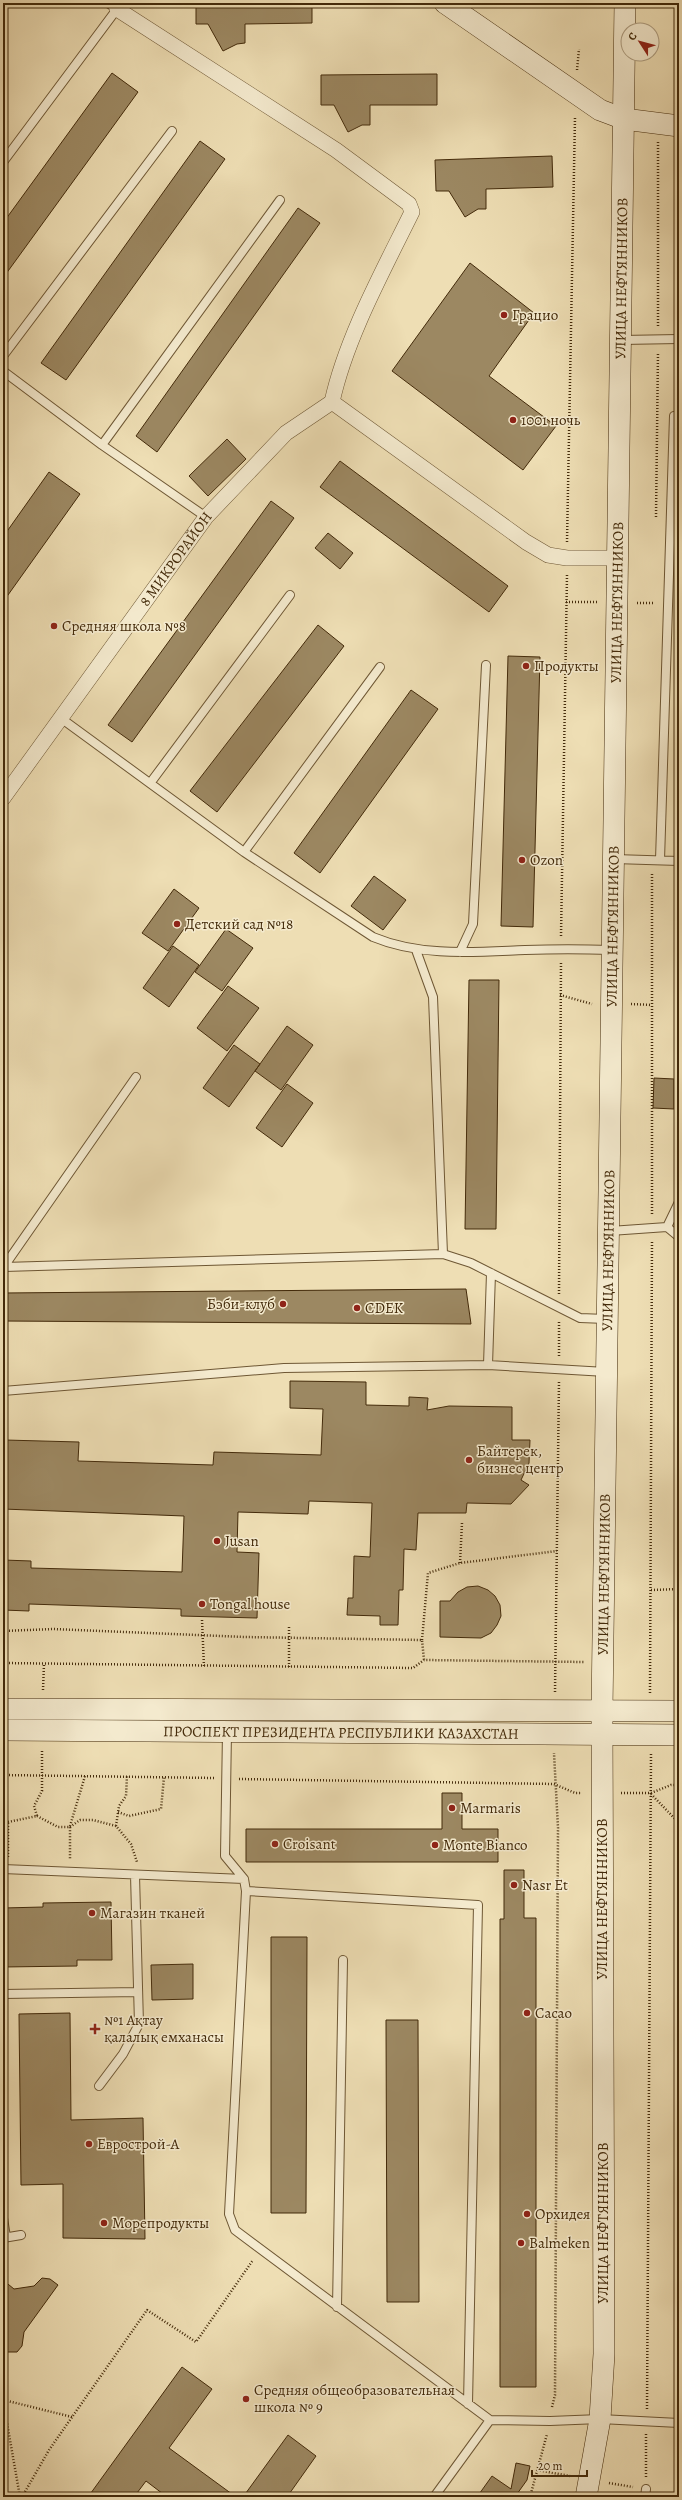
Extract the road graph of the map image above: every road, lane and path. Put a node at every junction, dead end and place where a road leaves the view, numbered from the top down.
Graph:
1 (445, 3) edge
2 (624, 3) edge
3 (115, 5) edge
4 (579, 49) dead end
5 (575, 95) junction
6 (624, 120) junction
7 (670, 126) edge
8 (172, 132) dead end
9 (3, 162) edge
10 (280, 200) dead end
11 (658, 339) junction
12 (679, 339) edge
13 (618, 340) junction
14 (3, 356) edge
15 (3, 371) edge
16 (332, 402) junction
17 (674, 416) dead end
18 (102, 445) junction
19 (206, 518) junction
20 (656, 525) dead end
21 (567, 558) junction
22 (616, 558) junction
23 (290, 595) dead end
24 (655, 595) dead end
25 (655, 611) dead end
26 (486, 665) dead end
27 (380, 667) dead end
28 (62, 719) junction
29 (152, 782) junction
30 (3, 798) edge
31 (244, 852) junction
32 (613, 859) junction
33 (656, 860) junction
34 (679, 861) edge
35 (561, 948) junction
36 (416, 950) junction
37 (612, 950) junction
38 (460, 952) junction
39 (136, 1077) dead end
40 (679, 1202) edge
41 (667, 1227) junction
42 (652, 1228) junction
43 (608, 1231) junction
44 (679, 1237) edge
45 (443, 1254) junction
46 (3, 1268) edge
47 (491, 1273) junction
48 (559, 1308) junction
49 (607, 1319) junction
50 (488, 1365) junction
51 (559, 1369) junction
52 (606, 1372) junction
53 (3, 1391) edge
54 (462, 1523) dead end
55 (557, 1551) junction
56 (460, 1563) junction
57 (679, 1589) edge
58 (651, 1590) junction
59 (202, 1620) dead end
60 (289, 1627) dead end
61 (3, 1631) edge
62 (202, 1636) junction
63 (290, 1638) junction
64 (422, 1640) junction
65 (424, 1660) junction
66 (556, 1662) junction
67 (602, 1662) junction
68 (3, 1663) edge
69 (204, 1667) junction
70 (289, 1667) junction
71 (3, 1709) edge
72 (650, 1711) junction
73 (679, 1711) edge
74 (554, 1712) junction
75 (602, 1712) junction
76 (3, 1730) edge
77 (41, 1730) junction
78 (227, 1732) junction
79 (554, 1734) junction
80 (602, 1735) junction
81 (652, 1735) junction
82 (679, 1735) edge
83 (3, 1775) edge
84 (43, 1775) junction
85 (84, 1776) junction
86 (127, 1776) junction
87 (164, 1777) junction
88 (227, 1779) junction
89 (554, 1784) junction
90 (651, 1794) junction
91 (118, 1812) junction
92 (37, 1816) junction
93 (3, 1821) edge
94 (8, 1822) junction
95 (679, 1823) edge
96 (116, 1826) junction
97 (70, 1827) junction
98 (5, 1869) edge
99 (70, 1872) junction
100 (138, 1875) junction
101 (244, 1879) junction
102 (246, 1891) junction
103 (343, 1960) dead end
104 (138, 1992) junction
105 (3, 1994) edge
106 (99, 2086) dead end
107 (3, 2218) edge
108 (21, 2235) dead end
109 (4, 2237) edge
110 (260, 2250) junction
111 (338, 2306) junction
112 (3, 2400) edge
113 (468, 2404) junction
114 (72, 2417) junction
115 (600, 2419) junction
116 (490, 2420) junction
117 (550, 2422) junction
118 (647, 2422) junction
119 (679, 2423) edge
120 (645, 2493) edge
121 (21, 2497) edge
122 (434, 2497) edge
123 (530, 2497) edge
124 (586, 2497) edge

1 - 5 street
2 - 6 street, УЛИЦА НЕФТЯННИКОВ
3 - 9 lane
3 - 16 street
4 - 5 path
5 - 6 street
5 - 21 path
6 - 7 street
6 - 13 street, УЛИЦА НЕФТЯННИКОВ
7 - 11 path
8 - 14 lane
10 - 18 lane
11 - 12 lane
11 - 13 lane
11 - 20 path
13 - 22 street, УЛИЦА НЕФТЯННИКОВ
15 - 18 lane
16 - 19 street, 8 МИКРОРАЙОН
16 - 21 street
17 - 33 lane
18 - 19 lane
19 - 28 street, 8 МИКРОРАЙОН
21 - 22 street
21 - 35 path
22 - 32 street, УЛИЦА НЕФТЯННИКОВ
23 - 29 lane
24 - 25 path
26 - 38 lane
27 - 31 lane
28 - 29 lane
28 - 30 street, 8 МИКРОРАЙОН
29 - 31 lane
31 - 36 lane
32 - 33 lane
32 - 37 street, УЛИЦА НЕФТЯННИКОВ
33 - 34 lane
33 - 42 path
35 - 37 lane
35 - 38 lane
35 - 48 path
36 - 38 lane
36 - 45 lane
37 - 43 street, УЛИЦА НЕФТЯННИКОВ
39 - 46 lane
40 - 41 lane
41 - 42 lane
41 - 44 lane
42 - 43 lane
42 - 58 path
43 - 49 street, УЛИЦА НЕФТЯННИКОВ
45 - 46 lane
45 - 47 lane
47 - 48 lane
47 - 50 lane
48 - 49 lane
48 - 51 path
49 - 52 street, УЛИЦА НЕФТЯННИКОВ
50 - 51 lane
50 - 53 lane
51 - 52 lane
51 - 55 path
52 - 67 street, УЛИЦА НЕФТЯННИКОВ
54 - 56 path
55 - 56 path
55 - 66 path
56 - 64 path
57 - 58 path
58 - 72 path
59 - 62 path
60 - 63 path
61 - 62 path
62 - 63 path
62 - 69 path
63 - 64 path
63 - 70 path
64 - 65 path
65 - 66 path
65 - 70 path
66 - 67 path
66 - 74 path
67 - 75 street, УЛИЦА НЕФТЯННИКОВ
68 - 69 path
69 - 70 path
71 - 74 street, ПРОСПЕКТ ПРЕЗИДЕНТА РЕСПУБЛИКИ КАЗАХСТАН
72 - 73 street, ПРОСПЕКТ ПРЕЗИДЕНТА РЕСПУБЛИКИ КАЗАХСТАН
72 - 75 street, ПРОСПЕКТ ПРЕЗИДЕНТА РЕСПУБЛИКИ КАЗАХСТАН
74 - 75 street, ПРОСПЕКТ ПРЕЗИДЕНТА РЕСПУБЛИКИ КАЗАХСТАН
75 - 80 street, УЛИЦА НЕФТЯННИКОВ
76 - 77 street, ПРОСПЕКТ ПРЕЗИДЕНТА РЕСПУБЛИКИ КАЗАХСТАН
77 - 78 street, ПРОСПЕКТ ПРЕЗИДЕНТА РЕСПУБЛИКИ КАЗАХСТАН
77 - 84 path
78 - 79 street, ПРОСПЕКТ ПРЕЗИДЕНТА РЕСПУБЛИКИ КАЗАХСТАН
78 - 88 lane
79 - 80 street, ПРОСПЕКТ ПРЕЗИДЕНТА РЕСПУБЛИКИ КАЗАХСТАН
79 - 89 path
80 - 81 street, ПРОСПЕКТ ПРЕЗИДЕНТА РЕСПУБЛИКИ КАЗАХСТАН
80 - 115 street, УЛИЦА НЕФТЯННИКОВ
81 - 82 street, ПРОСПЕКТ ПРЕЗИДЕНТА РЕСПУБЛИКИ КАЗАХСТАН
81 - 90 path
83 - 84 path
84 - 85 path
84 - 92 path
85 - 86 path
85 - 97 path
86 - 87 path
86 - 91 path
87 - 88 path
87 - 91 path
88 - 89 path
88 - 101 lane
89 - 117 path
90 - 95 path
90 - 118 path
91 - 96 path
92 - 94 path
92 - 97 path
93 - 94 path
94 - 98 path
96 - 97 path
96 - 100 path
97 - 99 path
98 - 99 lane
99 - 100 lane
100 - 101 lane
100 - 104 lane
101 - 102 lane
102 - 110 lane
102 - 113 lane
103 - 111 lane
104 - 105 lane
104 - 106 lane
107 - 109 lane
108 - 109 lane
110 - 111 lane
110 - 114 path
111 - 113 lane
112 - 114 path
112 - 121 path
113 - 116 lane
114 - 121 path
115 - 117 lane
115 - 118 lane
115 - 124 street, УЛИЦА НЕФТЯННИКОВ
116 - 117 lane
116 - 122 lane
117 - 123 path
118 - 119 lane
118 - 120 path

